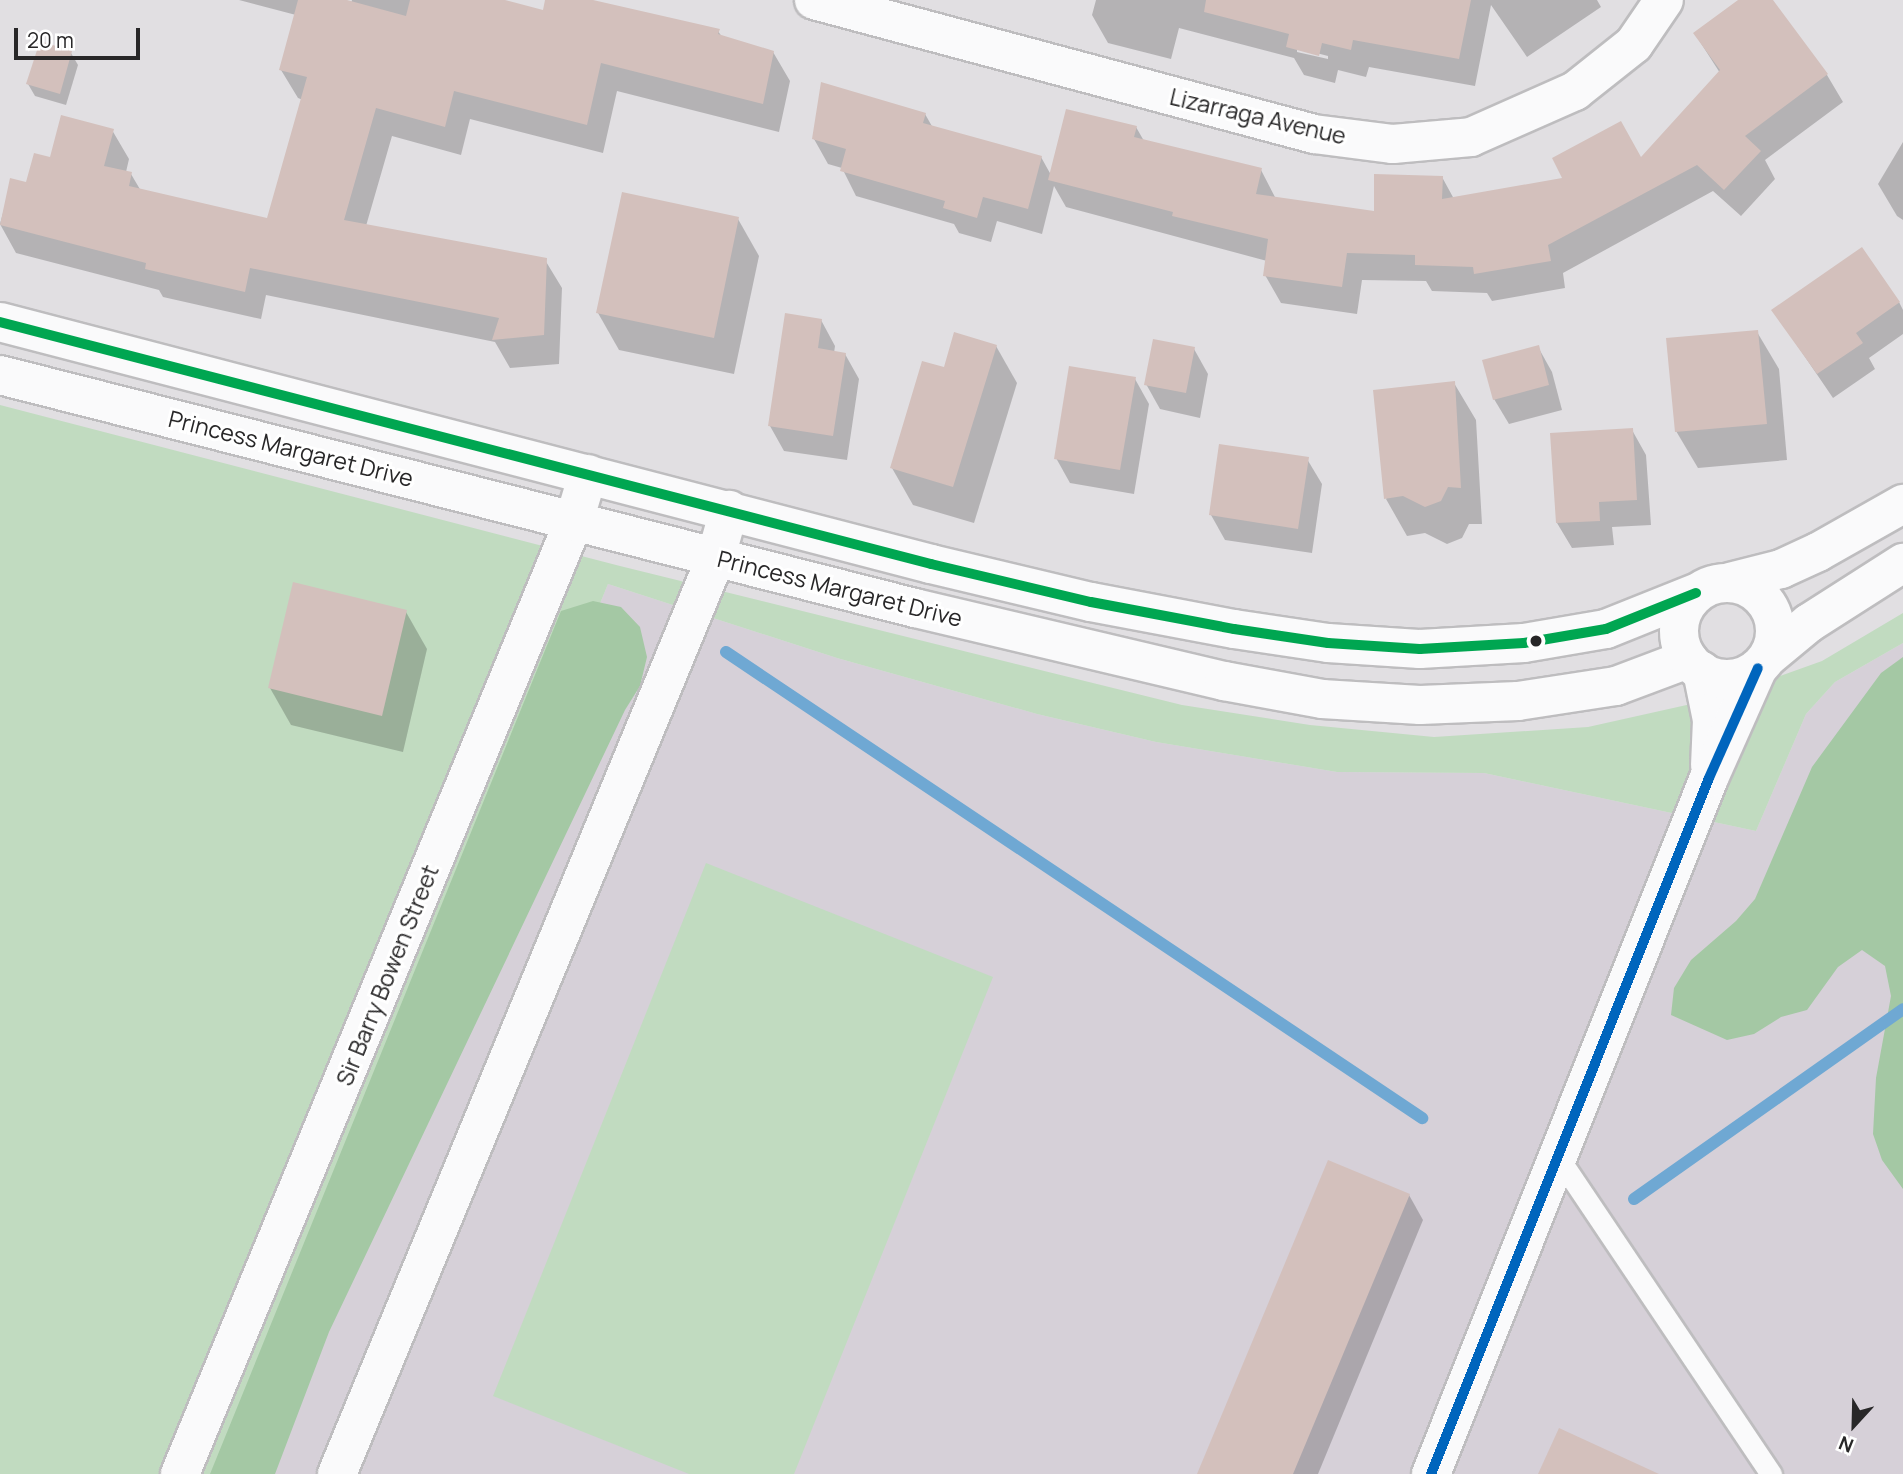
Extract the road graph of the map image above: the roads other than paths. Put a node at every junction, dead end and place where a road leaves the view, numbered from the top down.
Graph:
1 (814, 0) edge
2 (1664, 0) edge
3 (0, 322) edge
4 (0, 375) edge
5 (589, 474) junction
6 (1903, 503) edge
7 (729, 510) junction
8 (575, 521) junction
9 (716, 557) junction
10 (1903, 564) edge
11 (1713, 588) junction
12 (1763, 662) junction
13 (1695, 665) junction
14 (1709, 778) junction
15 (1558, 1157) junction
16 (180, 1474) edge
17 (337, 1474) edge
18 (1431, 1474) edge
19 (1771, 1474) edge

1 - 2 main road, Lizarraga Avenue
3 - 5 main road, Princess Margaret Drive
4 - 8 main road, Princess Margaret Drive
5 - 7 main road, Princess Margaret Drive
5 - 8 main road, Sir Barry Bowen Street
6 - 11 main road, Princess Margaret Drive
7 - 9 main road
7 - 11 main road, Princess Margaret Drive
8 - 9 main road, Princess Margaret Drive
8 - 16 main road, Sir Barry Bowen Street
9 - 13 main road, Princess Margaret Drive
9 - 17 main road
10 - 12 main road
11 - 12 main road
11 - 13 main road
12 - 13 main road
12 - 14 main road
13 - 14 main road
14 - 15 main road
15 - 18 main road
15 - 19 lane

